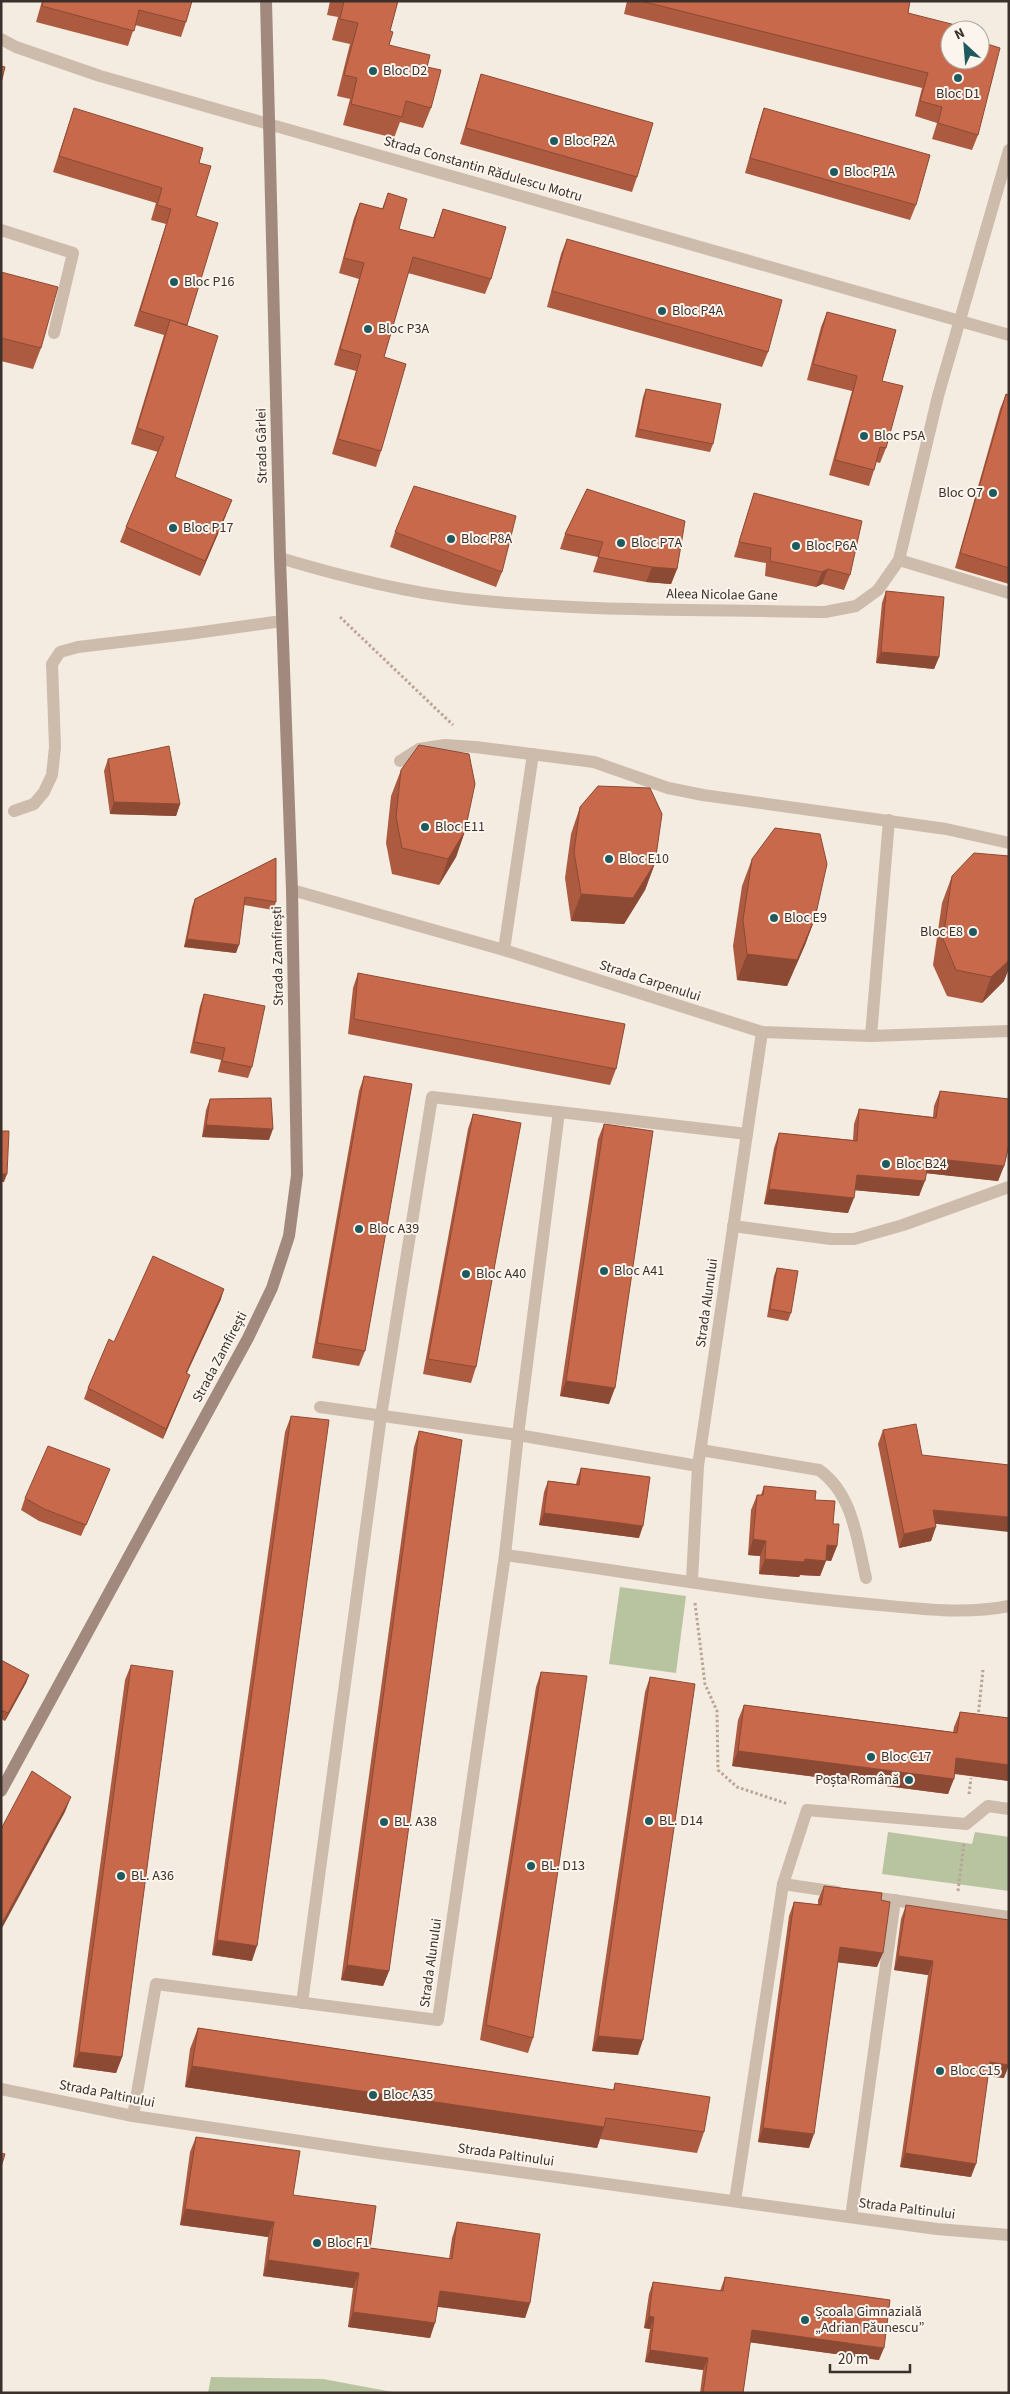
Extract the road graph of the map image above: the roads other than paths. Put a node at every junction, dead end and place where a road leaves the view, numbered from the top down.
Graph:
1 (266, 1) edge
2 (1, 39) edge
3 (270, 123) junction
4 (1009, 150) edge
5 (1, 230) edge
6 (960, 321) junction
7 (54, 333) edge
8 (1009, 335) edge
9 (280, 558) junction
10 (899, 560) junction
11 (1009, 593) edge
12 (282, 621) junction
13 (533, 754) junction
14 (400, 761) dead end
15 (14, 811) dead end
16 (889, 820) junction
17 (1009, 843) edge
18 (292, 890) junction
19 (504, 950) junction
20 (1009, 1030) edge
21 (762, 1032) junction
22 (871, 1036) junction
23 (559, 1112) junction
24 (747, 1134) junction
25 (1009, 1188) edge
26 (733, 1226) junction
27 (320, 1407) dead end
28 (381, 1416) junction
29 (518, 1435) junction
30 (701, 1450) junction
31 (698, 1466) junction
32 (505, 1555) junction
33 (866, 1578) dead end
34 (692, 1580) junction
35 (1009, 1606) edge
36 (1, 1791) edge
37 (1009, 1809) edge
38 (783, 1884) junction
39 (895, 1900) junction
40 (1009, 1917) edge
41 (302, 2003) junction
42 (1, 2089) edge
43 (133, 2116) junction
44 (735, 2201) junction
45 (851, 2217) junction
46 (1009, 2233) edge

1 - 3 street, Strada Gârlei
2 - 3 street, Strada Constantin Rădulescu Motru
3 - 6 street, Strada Constantin Rădulescu Motru
3 - 9 street, Strada Gârlei
4 - 6 street
5 - 7 street
6 - 8 street, Strada Constantin Rădulescu Motru
6 - 10 street, Aleea Nicolae Gane
9 - 10 street, Aleea Nicolae Gane
9 - 12 street, Strada Gârlei
10 - 11 street
12 - 15 street
12 - 18 street, Strada Gârlei
13 - 14 street
13 - 16 street
13 - 19 street
16 - 17 street
16 - 22 street
18 - 19 street, Strada Carpenului
18 - 36 street, Strada Zamfirești
19 - 21 street, Strada Carpenului
20 - 22 street, Strada Carpenului
21 - 22 street, Strada Carpenului
21 - 24 street, Strada Alunului
23 - 24 street
23 - 28 street
23 - 29 street, Strada Alunului
24 - 26 street, Strada Alunului
25 - 26 street
26 - 30 street, Strada Alunului
27 - 28 street
28 - 29 street
28 - 41 street
29 - 31 street
29 - 32 street, Strada Alunului
30 - 31 street, Strada Alunului
30 - 33 street
31 - 34 street, Strada Alunului
32 - 34 street
32 - 41 street, Strada Alunului
34 - 35 street
37 - 38 street
38 - 39 street
38 - 44 street
39 - 40 street
39 - 45 street
41 - 43 street, Strada Alunului
42 - 43 street, Strada Paltinului
43 - 44 street, Strada Paltinului
44 - 45 street, Strada Paltinului
45 - 46 street, Strada Paltinului

